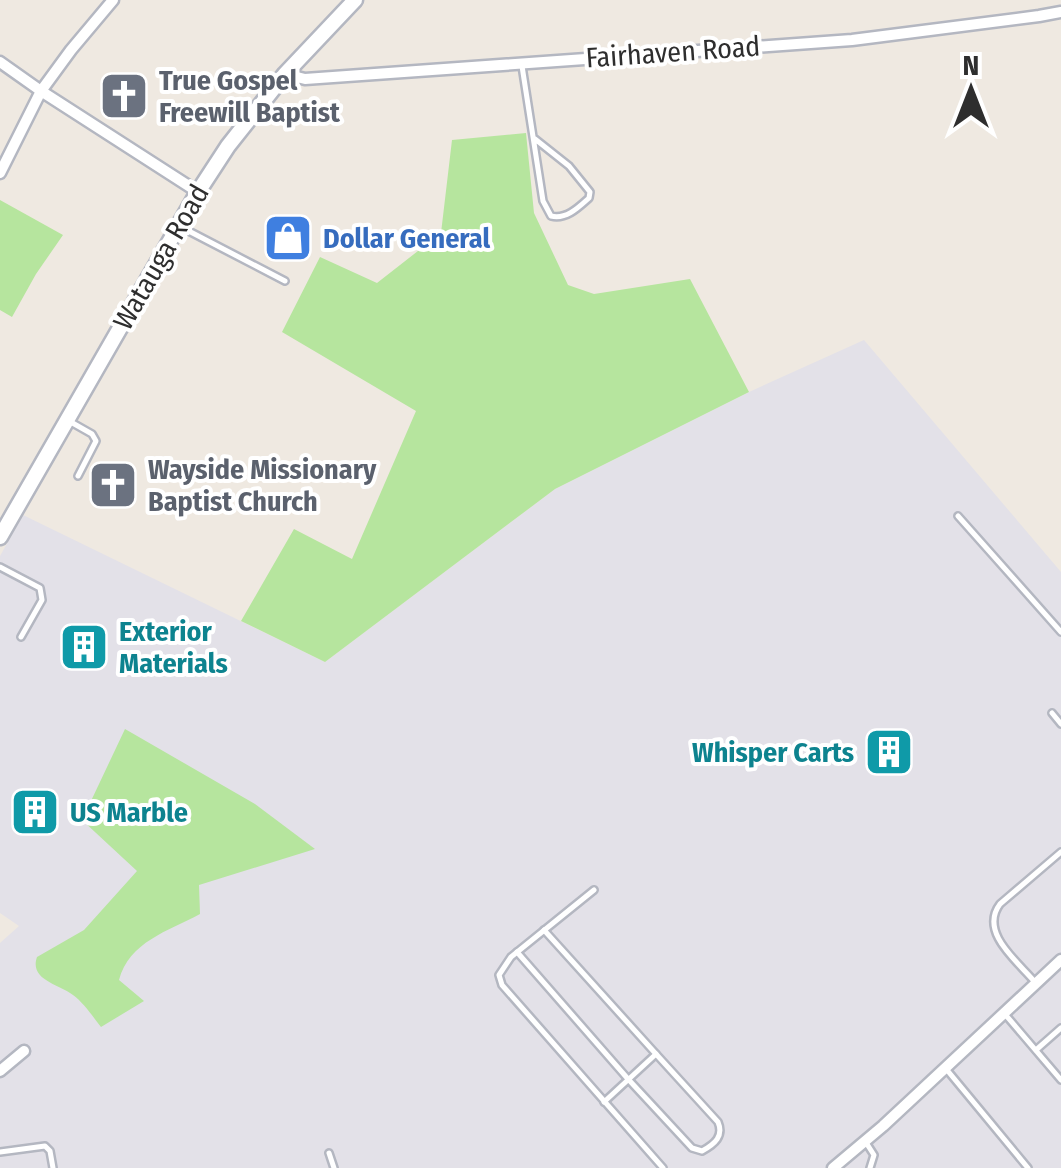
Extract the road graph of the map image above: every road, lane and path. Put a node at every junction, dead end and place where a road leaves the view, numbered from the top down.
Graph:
1 (113, 0) edge
2 (354, 0) edge
3 (1061, 12) edge
4 (0, 62) edge
5 (522, 63) junction
6 (284, 74) junction
7 (41, 91) junction
8 (534, 140) junction
9 (0, 173) edge
10 (198, 192) junction
11 (178, 226) junction
12 (286, 282) dead end
13 (66, 420) junction
14 (78, 476) dead end
15 (958, 516) dead end
16 (0, 537) edge
17 (0, 567) edge
18 (1061, 632) edge
19 (20, 637) dead end
20 (1052, 714) dead end
21 (1061, 724) edge
22 (1061, 852) edge
23 (594, 890) dead end
24 (544, 930) junction
25 (518, 952) junction
26 (1061, 960) edge
27 (1036, 983) junction
28 (1004, 1013) junction
29 (1061, 1028) edge
30 (1036, 1050) junction
31 (24, 1051) dead end
32 (656, 1054) junction
33 (945, 1068) junction
34 (0, 1072) edge
35 (628, 1079) junction
36 (1061, 1080) edge
37 (604, 1102) junction
38 (865, 1141) junction
39 (0, 1152) edge
40 (328, 1153) dead end
41 (53, 1168) edge
42 (334, 1168) edge
43 (663, 1168) edge
44 (833, 1168) edge
45 (870, 1168) edge
46 (1028, 1168) edge

1 - 7 street
2 - 6 main road, Watauga Road
3 - 5 street, Fairhaven Road
4 - 7 street
5 - 6 street, Fairhaven Road
5 - 8 lane
6 - 10 main road, Watauga Road
7 - 9 street
7 - 10 street
8 - 8 lane
10 - 11 main road, Watauga Road
11 - 12 lane
11 - 13 main road, Watauga Road
13 - 14 lane
13 - 16 main road, Watauga Road
15 - 18 lane
17 - 19 lane
20 - 21 lane
22 - 27 lane
23 - 24 lane
24 - 25 lane
24 - 32 lane
25 - 35 lane
25 - 37 lane
26 - 27 street
27 - 28 street
28 - 30 lane
28 - 33 street
29 - 30 lane
30 - 36 lane
31 - 34 street
32 - 35 lane
32 - 35 lane
33 - 38 street
33 - 46 lane
35 - 37 lane
37 - 43 lane
38 - 44 street
38 - 45 lane
39 - 41 lane
40 - 42 lane

